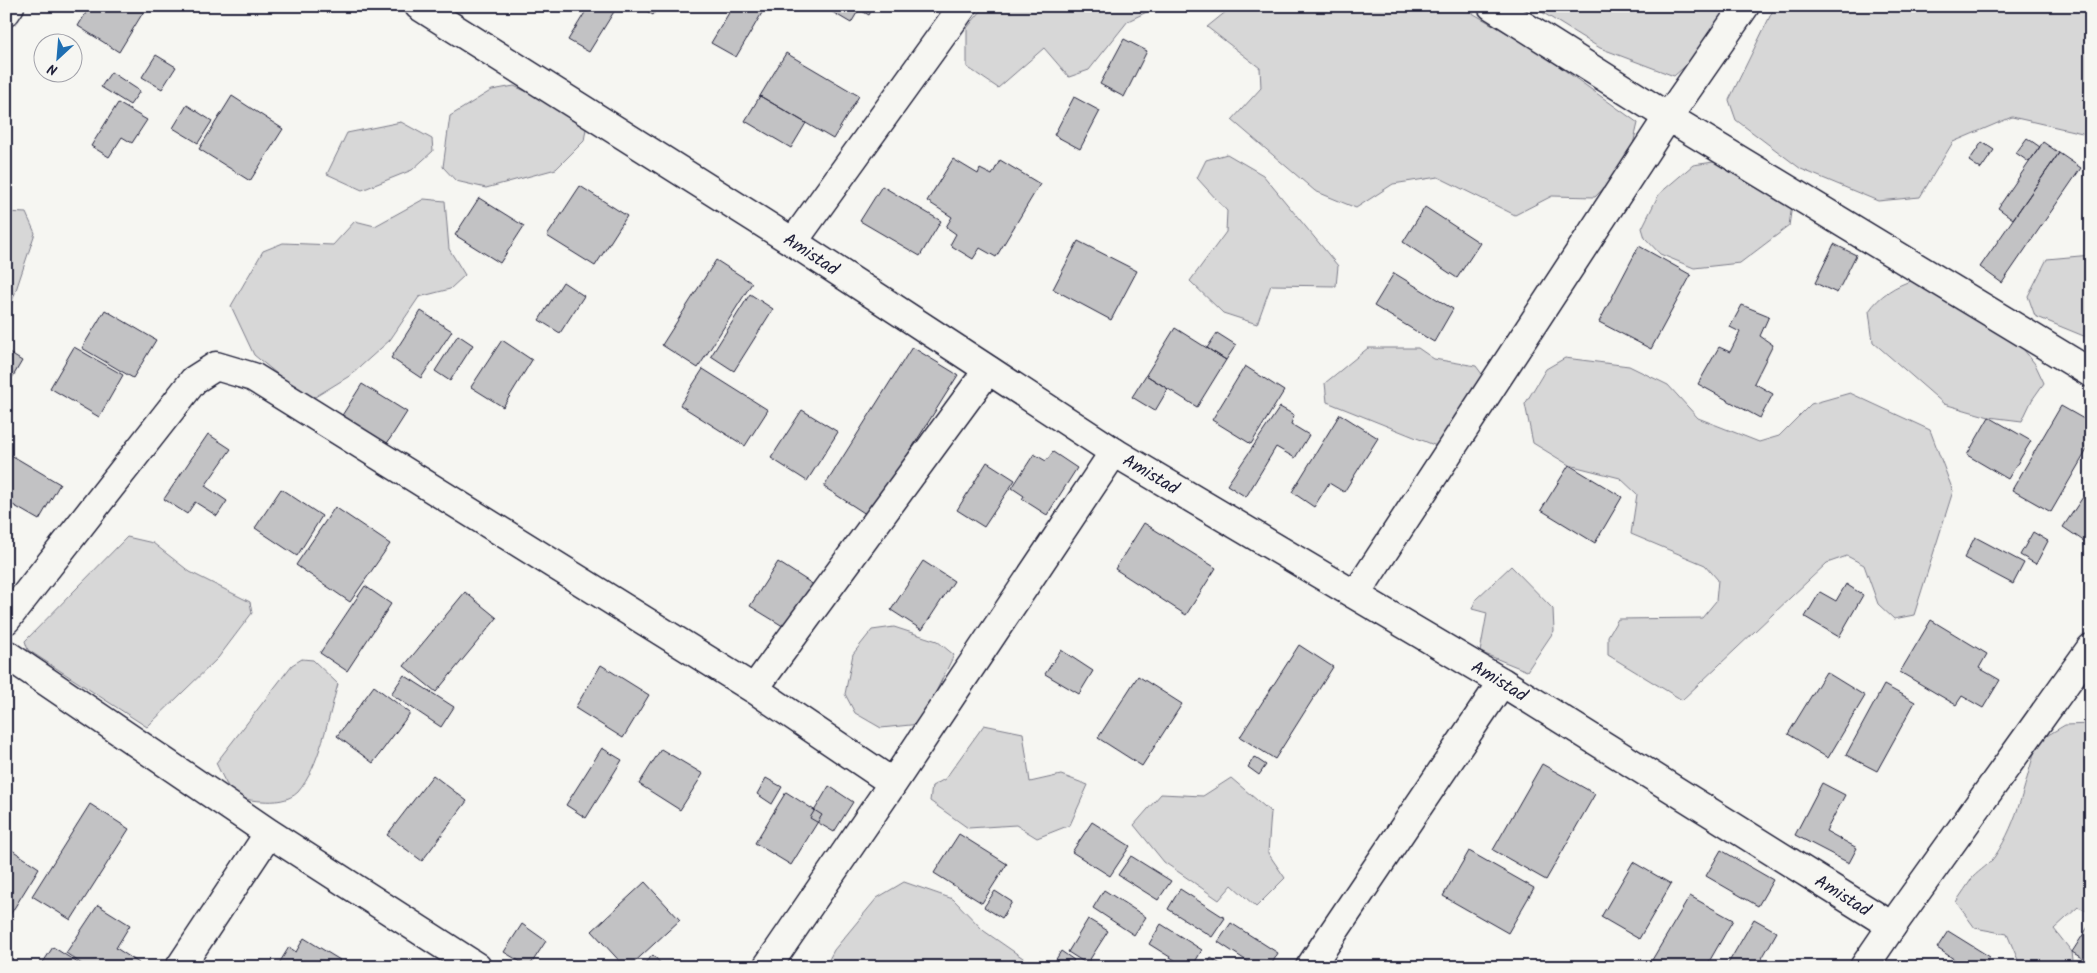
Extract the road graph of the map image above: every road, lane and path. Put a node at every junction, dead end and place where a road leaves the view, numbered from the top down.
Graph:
1 (10, 6) edge
2 (419, 6) edge
3 (963, 6) edge
4 (1492, 6) edge
5 (1745, 6) edge
6 (6, 12) edge
7 (1668, 117) junction
8 (793, 242) junction
9 (988, 370) junction
10 (2091, 373) edge
11 (1114, 452) junction
12 (1356, 594) junction
13 (6, 620) edge
14 (2091, 648) edge
15 (6, 654) edge
16 (1502, 682) junction
17 (754, 689) junction
18 (894, 783) junction
19 (269, 833) junction
20 (1892, 926) junction
21 (180, 967) edge
22 (477, 967) edge
23 (767, 967) edge
24 (1310, 967) edge
25 (1864, 967) edge

1 - 6 street
2 - 8 street, Amistad
3 - 8 street
4 - 7 street
5 - 7 street
7 - 10 street
7 - 12 street
8 - 9 street, Amistad
9 - 11 street, Amistad
9 - 17 street
11 - 12 street, Amistad
11 - 18 street
12 - 16 street, Amistad
13 - 17 street
14 - 20 street
15 - 19 street
16 - 20 street, Amistad
16 - 24 street
17 - 18 street
18 - 23 street
19 - 21 street
19 - 22 street
20 - 25 street

